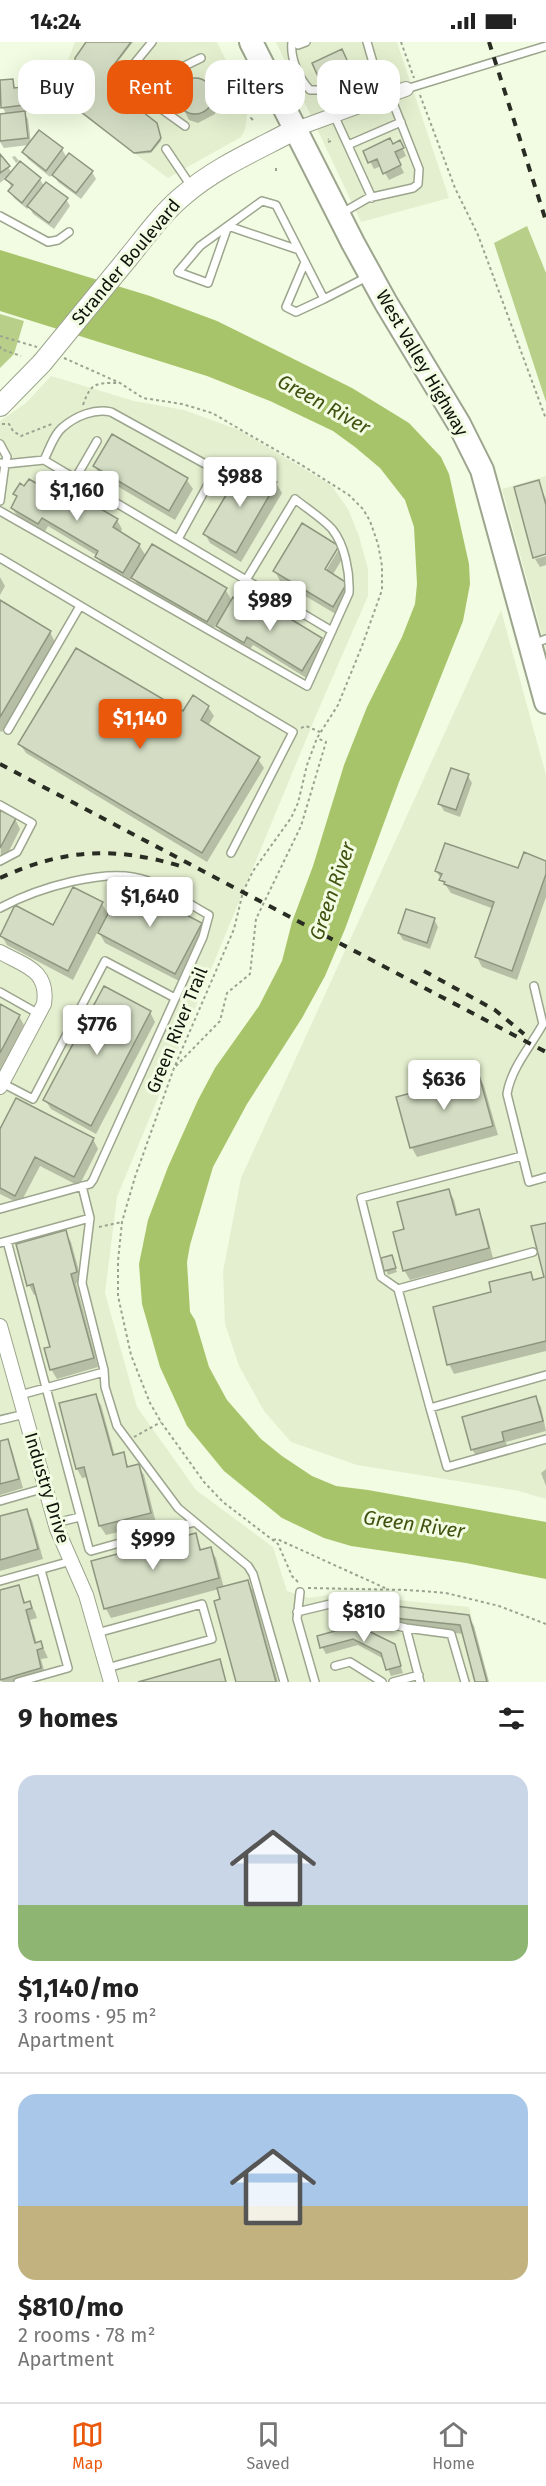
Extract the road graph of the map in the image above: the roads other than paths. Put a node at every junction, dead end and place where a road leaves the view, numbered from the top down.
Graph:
1 (152, 42) edge
2 (251, 42) edge
3 (292, 42) edge
4 (297, 42) edge
5 (306, 42) edge
6 (367, 42) edge
7 (546, 46) edge
8 (201, 58) dead end
9 (137, 60) edge
10 (372, 60) edge
11 (193, 62) edge
12 (411, 88) joint
13 (317, 90) edge
14 (400, 92) edge
15 (168, 114) edge
16 (396, 114) edge
17 (334, 115) joint
18 (401, 122) junction
19 (185, 126) dead end
20 (296, 129) junction
21 (348, 145) junction
22 (165, 149) dead end
23 (193, 188) junction
24 (372, 198) junction
25 (339, 214) junction
26 (0, 216) edge
27 (228, 226) junction
28 (69, 232) dead end
29 (299, 250) junction
30 (305, 262) junction
31 (371, 275) junction
32 (324, 299) junction
33 (1, 415) edge
34 (97, 441) dead end
35 (0, 444) edge
36 (44, 460) junction
37 (3, 464) edge
38 (75, 479) junction
39 (0, 501) edge
40 (0, 511) edge
41 (178, 539) junction
42 (0, 558) edge
43 (246, 580) junction
44 (80, 606) junction
45 (332, 631) junction
46 (538, 642) edge
47 (546, 702) edge
48 (8, 730) dead end
49 (0, 806) edge
50 (231, 853) dead end
51 (0, 861) edge
52 (0, 908) edge
53 (0, 952) edge
54 (534, 986) dead end
55 (0, 992) edge
56 (175, 998) junction
57 (39, 1014) junction
58 (1, 1084) edge
59 (522, 1156) junction
60 (546, 1177) edge
61 (82, 1186) junction
62 (0, 1209) edge
63 (90, 1218) junction
64 (3, 1242) edge
65 (533, 1252) dead end
66 (398, 1289) junction
67 (0, 1326) edge
68 (104, 1372) junction
69 (546, 1376) edge
70 (45, 1388) junction
71 (20, 1395) junction
72 (430, 1408) junction
73 (25, 1414) junction
74 (0, 1420) edge
75 (546, 1439) edge
76 (45, 1488) junction
77 (0, 1501) edge
78 (80, 1516) junction
79 (195, 1522) junction
80 (55, 1523) junction
81 (71, 1562) junction
82 (41, 1570) junction
83 (0, 1581) edge
84 (300, 1592) dead end
85 (297, 1612) junction
86 (405, 1628) junction
87 (97, 1633) junction
88 (335, 1666) dead end
89 (109, 1675) edge
90 (420, 1679) edge
91 (18, 1682) edge
92 (284, 1682) edge
93 (315, 1682) edge
94 (382, 1682) edge
95 (393, 1682) edge
96 (465, 1682) edge

1 - 9 lane
2 - 20 main road, West Valley Highway
3 - 13 lane
4 - 5 lane
6 - 10 lane
7 - 12 lane
8 - 11 lane
12 - 14 street, Strander Boulevard
15 - 19 lane
16 - 18 lane
17 - 20 street, Strander Boulevard
17 - 21 lane
18 - 21 lane
18 - 24 lane
20 - 23 main road, Strander Boulevard
20 - 25 main road, West Valley Highway
21 - 24 lane
22 - 23 lane
23 - 33 main road, Strander Boulevard, bridge
24 - 25 lane
25 - 31 main road, West Valley Highway
26 - 28 lane
27 - 27 lane
27 - 29 lane
27 - 29 lane
29 - 30 lane
30 - 32 lane
30 - 32 lane
31 - 32 lane
31 - 46 main road, West Valley Highway
34 - 38 lane
35 - 37 lane
36 - 37 lane
36 - 38 lane
36 - 41 lane
37 - 39 lane
38 - 41 lane
40 - 45 lane
41 - 43 lane
42 - 44 lane
43 - 45 lane
43 - 45 lane
44 - 48 lane
44 - 50 lane
46 - 47 main road, West Valley Highway
49 - 51 lane
52 - 56 lane
53 - 57 street
54 - 59 lane
55 - 57 lane
56 - 58 lane
56 - 61 lane
57 - 58 street
59 - 60 lane
59 - 66 lane
61 - 62 lane
61 - 63 lane
63 - 64 lane
63 - 68 lane
64 - 70 lane
65 - 66 lane
66 - 72 lane
67 - 71 street, Industry Drive
68 - 70 lane
68 - 79 lane
69 - 72 lane
70 - 71 lane
70 - 78 lane
71 - 73 street, Industry Drive
72 - 75 lane
73 - 74 lane
73 - 76 street, Industry Drive
76 - 77 lane
76 - 80 street, Industry Drive
78 - 79 lane
78 - 80 lane
79 - 92 lane
80 - 81 street, Industry Drive
81 - 82 lane
81 - 87 street, Industry Drive
82 - 83 lane
82 - 91 lane
84 - 85 lane
85 - 86 lane
85 - 93 lane
86 - 90 lane
86 - 96 lane
87 - 89 street, Industry Drive
87 - 89 lane
88 - 94 lane
90 - 95 lane

